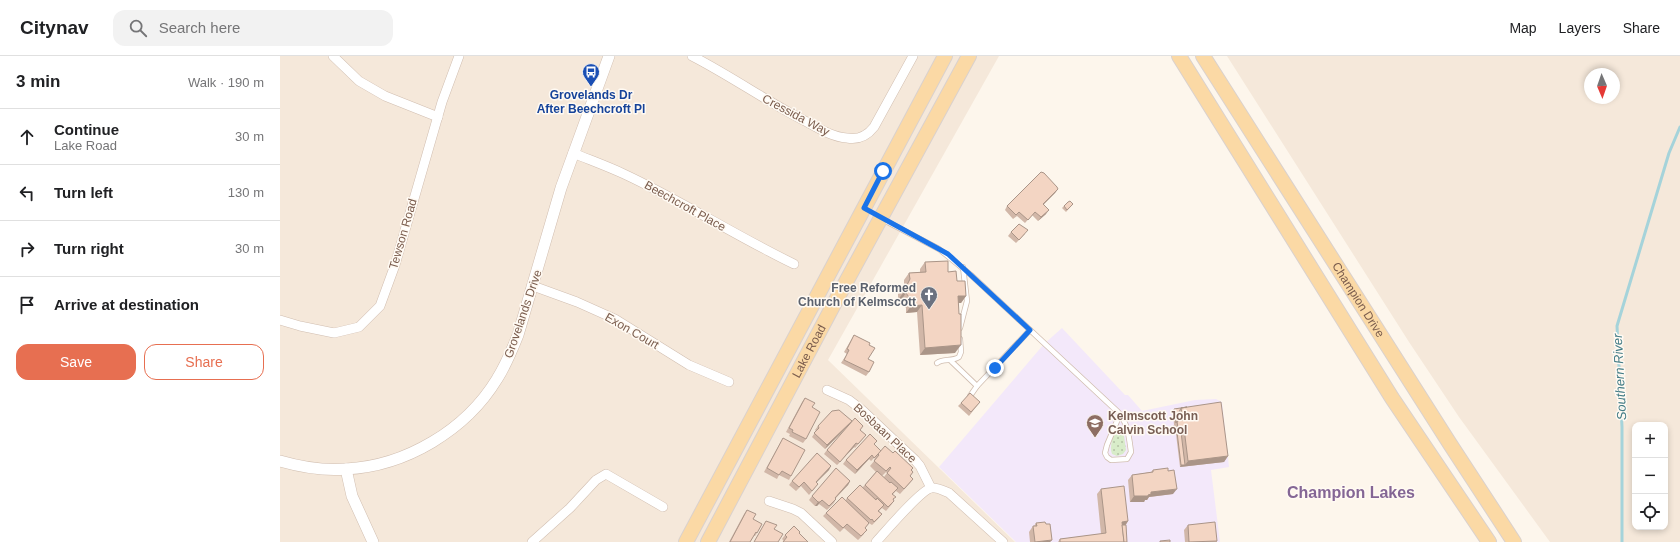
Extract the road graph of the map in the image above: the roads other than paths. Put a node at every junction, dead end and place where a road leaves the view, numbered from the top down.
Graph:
1 (333, 56) edge
2 (459, 56) edge
3 (609, 56) edge
4 (692, 56) edge
5 (913, 56) edge
6 (945, 56) edge
7 (968, 56) edge
8 (1178, 56) edge
9 (1203, 56) edge
10 (438, 117) junction
11 (573, 153) junction
12 (864, 208) junction
13 (881, 218) junction
14 (794, 264) dead end
15 (963, 267) junction
16 (533, 286) junction
17 (280, 320) edge
18 (1030, 330) junction
19 (951, 361) junction
20 (937, 363) dead end
21 (729, 382) dead end
22 (978, 386) junction
23 (827, 390) dead end
24 (970, 396) edge
25 (1120, 414) junction
26 (280, 461) edge
27 (346, 469) junction
28 (931, 488) junction
29 (769, 501) dead end
30 (663, 507) dead end
31 (373, 542) edge
32 (532, 542) edge
33 (686, 542) edge
34 (708, 542) edge
35 (832, 542) edge
36 (876, 542) edge
37 (1002, 542) edge
38 (1489, 542) edge
39 (1514, 542) edge

1 - 10 street
2 - 10 street, Tewson Road
3 - 11 street, Grovelands Drive
4 - 5 street, Cressida Way
6 - 12 main road, Lake Road
7 - 13 main road, Lake Road
8 - 38 main road, Champion Drive
9 - 39 main road, Champion Drive
10 - 17 street, Tewson Road
11 - 14 street, Beechcroft Place
11 - 16 street, Grovelands Drive
12 - 13 main road
12 - 33 main road, Lake Road
13 - 15 lane
13 - 34 main road, Lake Road
15 - 18 lane
15 - 19 lane
16 - 21 street, Exon Court
16 - 27 street, Grovelands Drive
18 - 22 lane
18 - 25 lane
19 - 20 lane
19 - 22 lane
22 - 24 lane
23 - 28 street, Bosbaan Place
25 - 25 lane
26 - 27 street, Grovelands Drive
27 - 31 street
28 - 36 street
28 - 37 street
29 - 35 street
30 - 32 street

